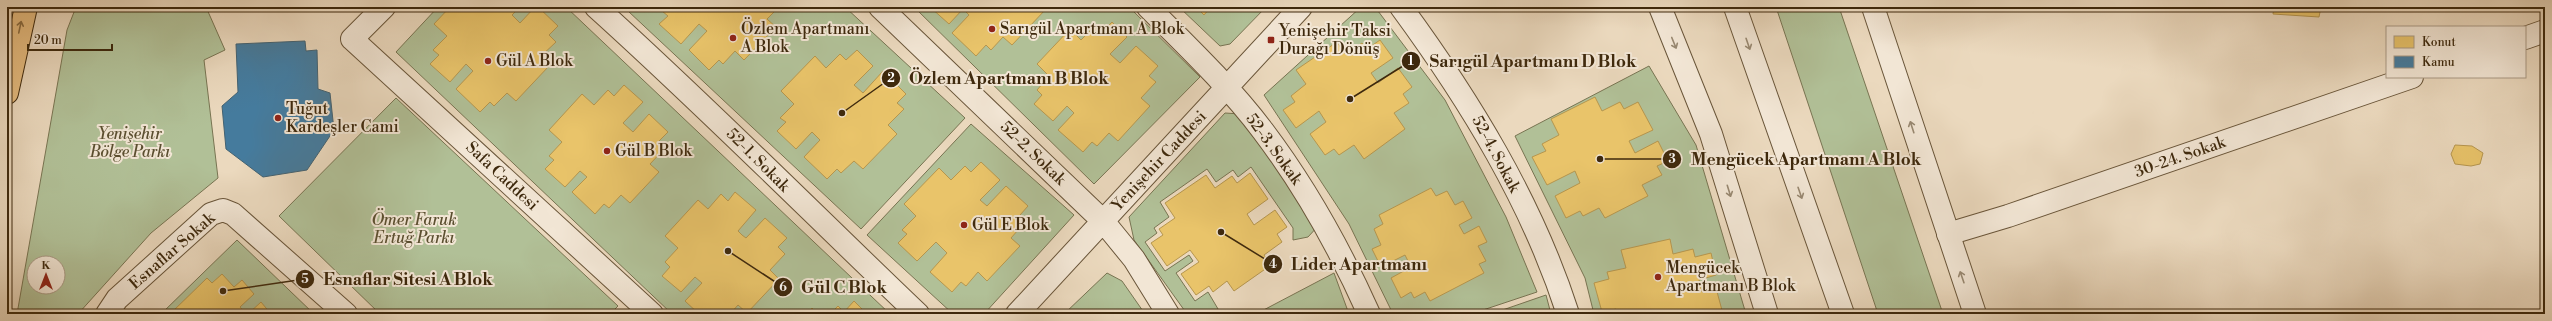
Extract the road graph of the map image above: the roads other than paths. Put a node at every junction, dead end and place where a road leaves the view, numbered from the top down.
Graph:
1 (26, 7) edge
2 (384, 7) edge
3 (596, 7) edge
4 (880, 7) edge
5 (1148, 7) edge
6 (1301, 7) edge
7 (1401, 7) edge
8 (1660, 7) edge
9 (1735, 7) edge
10 (1873, 7) edge
11 (2545, 31) edge
12 (2526, 38) edge
13 (2409, 78) edge
14 (1227, 87) junction
15 (7, 93) edge
16 (1103, 221) junction
17 (1948, 234) junction
18 (107, 314) edge
19 (346, 314) edge
20 (652, 314) edge
21 (918, 314) edge
22 (1017, 314) edge
23 (1168, 314) edge
24 (1369, 314) edge
25 (1568, 314) edge
26 (1767, 314) edge
27 (1843, 314) edge
28 (1975, 314) edge

15 -> 1 main road
2 - 20 street, Safa Caddesi
3 - 21 street, 52-1. Sokak
4 - 16 street, 52-2. Sokak
5 - 14 street, 52-3. Sokak
6 - 14 street, Yenişehir Caddesi
7 - 25 street, 52-4. Sokak
8 -> 26 street
9 -> 27 street
17 -> 10 street
11 - 12 street
13 - 17 street, 30-24. Sokak
14 - 16 street, Yenişehir Caddesi
14 - 24 street, 52-3. Sokak
16 - 22 street, Yenişehir Caddesi
16 - 23 street, 52-2. Sokak
28 -> 17 street
18 - 19 street, Esnaflar Sokak

